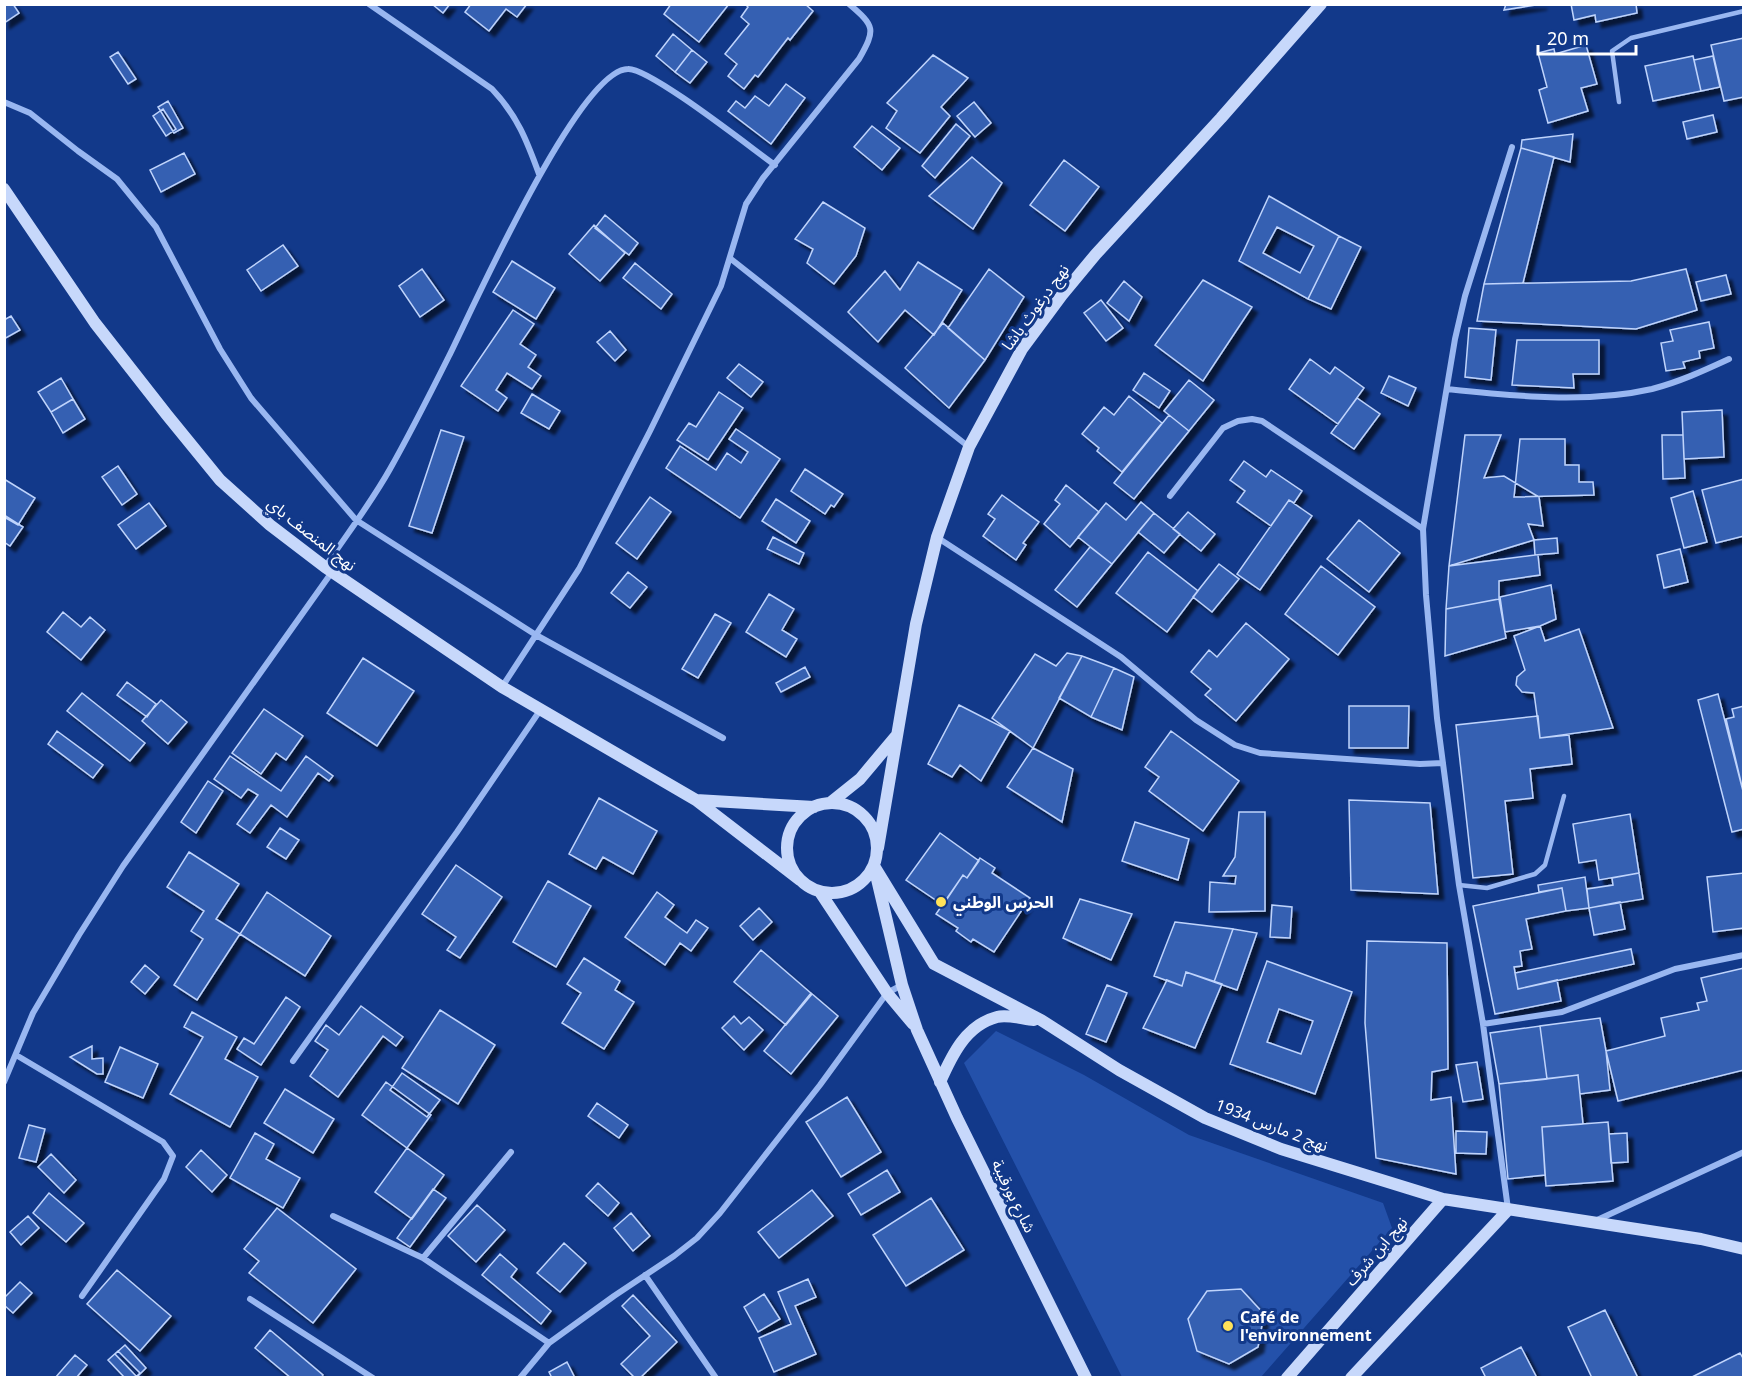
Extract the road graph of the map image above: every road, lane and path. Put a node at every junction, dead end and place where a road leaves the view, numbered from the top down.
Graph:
1 (369, 4) edge
2 (849, 4) edge
3 (1322, 4) edge
4 (1743, 11) edge
5 (4, 102) edge
6 (1619, 102) dead end
7 (1512, 147) dead end
8 (775, 165) junction
9 (539, 174) junction
10 (4, 189) edge
11 (731, 259) junction
12 (1729, 359) dead end
13 (1447, 389) junction
14 (969, 447) junction
15 (1170, 496) dead end
16 (356, 520) junction
17 (1423, 529) junction
18 (937, 537) junction
19 (328, 570) junction
20 (536, 635) junction
21 (502, 687) junction
22 (541, 709) junction
23 (897, 735) junction
24 (723, 738) dead end
25 (1443, 763) junction
26 (1564, 796) dead end
27 (696, 800) junction
28 (830, 803) junction
29 (814, 807) junction
30 (878, 848) junction
31 (874, 866) junction
32 (800, 880) junction
33 (1459, 885) junction
34 (820, 892) junction
35 (1743, 955) edge
36 (902, 985) junction
37 (887, 993) junction
38 (1041, 1020) junction
39 (1483, 1024) junction
40 (917, 1030) junction
41 (16, 1055) junction
42 (294, 1061) dead end
43 (4, 1082) edge
44 (940, 1082) junction
45 (511, 1152) dead end
46 (1743, 1152) edge
47 (1443, 1199) junction
48 (1508, 1209) junction
49 (333, 1216) dead end
50 (1592, 1222) junction
51 (1743, 1249) edge
52 (423, 1258) junction
53 (645, 1275) junction
54 (82, 1296) dead end
55 (250, 1299) dead end
56 (549, 1343) junction
57 (373, 1377) edge
58 (520, 1377) edge
59 (716, 1377) edge
60 (1086, 1377) edge
61 (1287, 1377) edge
62 (1351, 1377) edge

1 - 9 street
2 - 8 street
3 - 14 main road, نهج درغوث باشا
4 - 6 lane
5 - 16 street
7 - 13 street
8 - 9 street
8 - 11 street
9 - 16 street
10 - 19 main road, نهج المنصف باي
11 - 14 street
11 - 20 street
12 - 13 street
13 - 17 street
14 - 18 main road, نهج درغوث باشا
15 - 17 street
16 - 19 street
16 - 20 street
17 - 25 street
18 - 23 main road, نهج درغوث باشا
18 - 25 street
19 - 21 main road, نهج المنصف باي
19 - 41 street
20 - 21 street
20 - 24 street
21 - 22 main road, نهج المنصف باي
22 - 27 main road, نهج المنصف باي
22 - 42 street
23 - 28 main road
23 - 30 main road, نهج درغوث باشا
25 - 33 street
26 - 33 lane
27 - 29 main road
27 - 32 main road
28 - 29 main road
28 - 30 main road
29 - 32 main road
30 - 31 main road
31 - 34 main road
31 - 36 main road, شارع بورقيبة
31 - 38 main road, نهج 2 مارس 1934
32 - 34 main road
33 - 39 street
34 - 37 main road, شارع بورقيبة
35 - 39 street
36 - 37 street
36 - 40 main road, شارع بورقيبة
37 - 40 main road, شارع بورقيبة
37 - 53 street
38 - 44 main road
38 - 47 main road, نهج 2 مارس 1934
39 - 48 street
40 - 44 main road, شارع بورقيبة
41 - 43 street
41 - 54 street
44 - 60 main road, شارع بورقيبة
45 - 52 street
46 - 50 street
47 - 48 main road, نهج 2 مارس 1934
47 - 61 main road, نهج ابن شرف
48 - 50 main road, نهج 2 مارس 1934
48 - 62 main road
49 - 52 street
50 - 51 main road, نهج 2 مارس 1934
52 - 56 street
53 - 56 street
53 - 59 street
55 - 57 street
56 - 58 street

